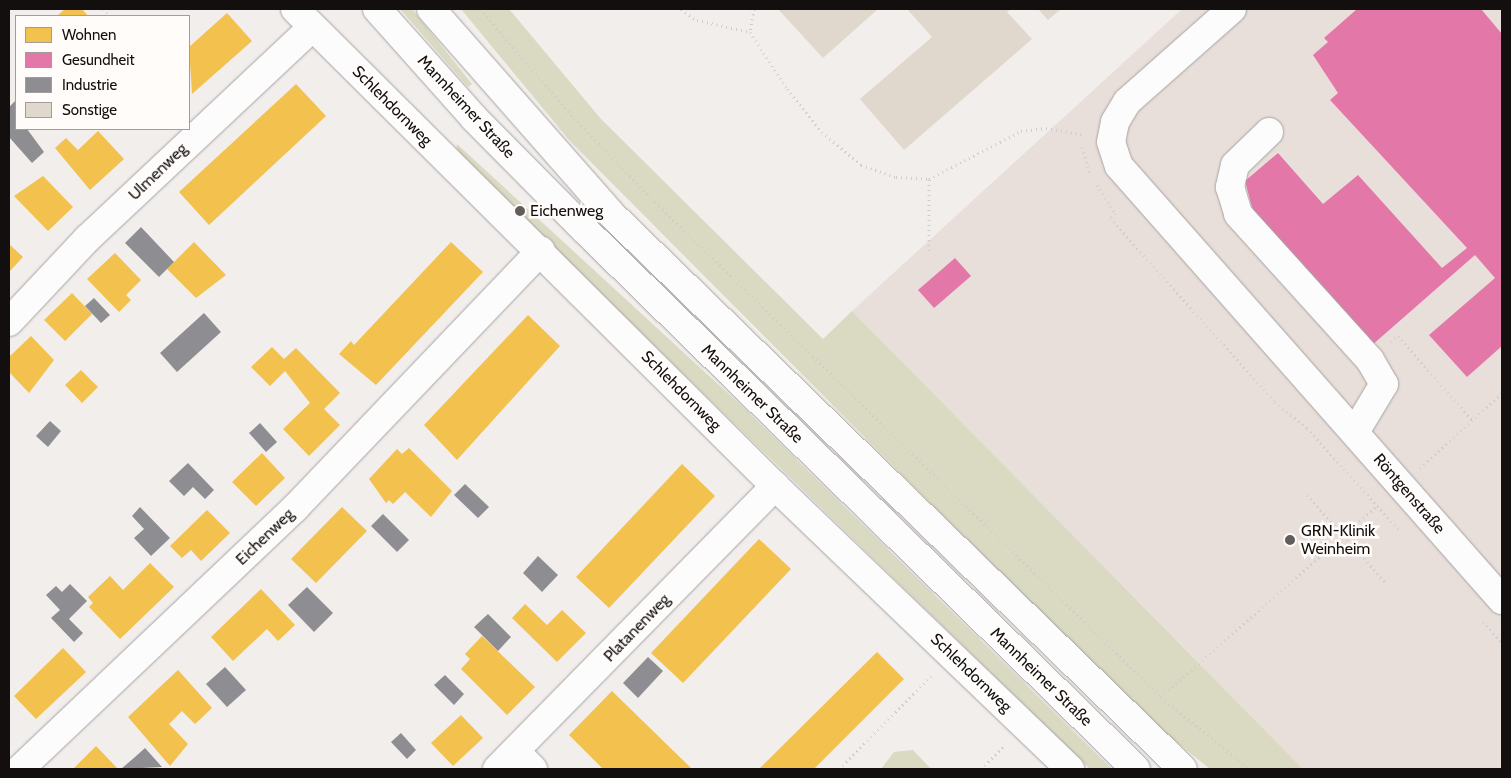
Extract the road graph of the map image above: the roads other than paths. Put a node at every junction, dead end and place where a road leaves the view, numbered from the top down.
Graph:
1 (377, 9) edge
2 (431, 9) edge
3 (1232, 9) edge
4 (304, 18) edge
5 (1269, 132) dead end
6 (541, 251) junction
7 (9, 322) edge
8 (1354, 432) junction
9 (775, 486) junction
10 (1502, 600) edge
11 (515, 764) edge
12 (20, 769) edge
13 (1070, 769) edge
14 (1136, 769) edge
15 (1183, 769) edge

1 - 14 street, Mannheimer Straße
2 - 15 street, Mannheimer Straße
3 - 8 street, Röntgenstraße
4 - 6 street, Schlehdornweg
4 - 7 street, Ulmenweg
5 - 8 street
6 - 9 street, Schlehdornweg
6 - 12 street, Eichenweg
8 - 10 street, Röntgenstraße
9 - 11 street, Platanenweg
9 - 13 street, Schlehdornweg

